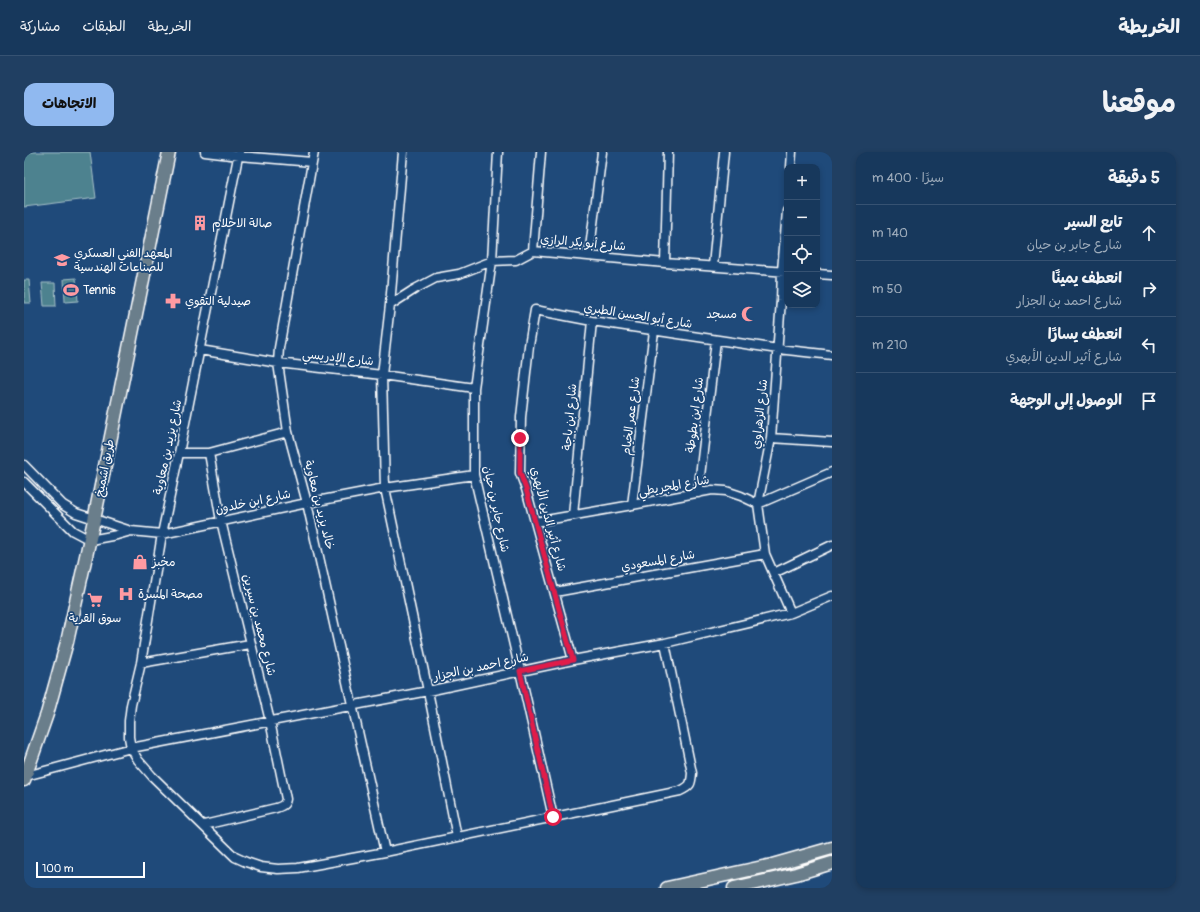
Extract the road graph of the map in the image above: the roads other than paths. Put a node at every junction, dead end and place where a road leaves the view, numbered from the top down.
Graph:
1 (169, 152) edge
2 (205, 152) edge
3 (314, 152) edge
4 (403, 152) edge
5 (498, 152) edge
6 (541, 152) edge
7 (602, 152) edge
8 (668, 152) edge
9 (724, 152) edge
10 (792, 152) edge
11 (239, 154) edge
12 (312, 162) junction
13 (791, 164) edge
14 (533, 251) junction
15 (589, 256) junction
16 (492, 261) junction
17 (665, 263) junction
18 (713, 266) junction
19 (784, 272) edge
20 (820, 274) edge
21 (832, 275) edge
22 (390, 306) junction
23 (536, 310) joint
24 (592, 322) junction
25 (654, 331) junction
26 (716, 340) junction
27 (778, 349) junction
28 (200, 350) junction
29 (832, 355) edge
30 (278, 363) junction
31 (382, 375) junction
32 (474, 388) junction
33 (288, 432) junction
34 (771, 438) junction
35 (832, 442) edge
36 (179, 453) junction
37 (209, 453) junction
38 (24, 465) edge
39 (832, 472) edge
40 (474, 475) junction
41 (24, 482) edge
42 (385, 488) junction
43 (698, 493) junction
44 (307, 503) junction
45 (758, 504) junction
46 (632, 505) junction
47 (573, 515) junction
48 (94, 520) junction
49 (221, 521) junction
50 (535, 522) junction
51 (131, 531) junction
52 (162, 534) junction
53 (90, 540) junction
54 (832, 545) edge
55 (765, 554) junction
56 (774, 573) junction
57 (555, 592) junction
58 (832, 596) edge
59 (792, 613) junction
60 (665, 643) junction
61 (250, 644) junction
62 (573, 660) junction
63 (141, 663) junction
64 (520, 671) junction
65 (428, 691) junction
66 (352, 705) junction
67 (270, 722) junction
68 (131, 748) junction
69 (25, 778) edge
70 (553, 817) junction
71 (204, 825) junction
72 (457, 837) junction
73 (832, 848) edge
74 (385, 852) junction
75 (832, 863) edge
76 (667, 888) edge
77 (734, 888) edge

1 - 48 highway, طريق اشميخ
2 - 11 street
3 - 12 street, خالد يزيد بن معاوية
4 - 22 street
5 - 16 street, شارع جابر بن حيان
6 - 14 street
7 - 15 street
8 - 17 street
9 - 18 street
10 - 13 street
11 - 12 street
11 - 28 street, شارع يزيد بن معاوية
12 - 30 street, خالد يزيد بن معاوية
14 - 15 street, شارع أبو بكر الرازي
14 - 16 street, شارع أبو بكر الرازي
15 - 17 street, شارع أبو بكر الرازي
16 - 22 street, شارع أبو بكر الرازي
16 - 32 street, شارع جابر بن حيان
17 - 18 street, شارع أبو بكر الرازي
18 - 19 street, شارع أبو بكر الرازي
19 - 27 street, شارع الزهراوي
20 - 21 street
22 - 31 street
23 - 24 street, شارع أبو الحسن الطبري
23 - 50 street, شارع أثير الدين الأبهري
24 - 25 street, شارع أبو الحسن الطبري
24 - 47 street, شارع ابن باجة
25 - 26 street, شارع أبو الحسن الطبري
25 - 46 street, شارع عمر الخيام
26 - 27 street, شارع أبو الحسن الطبري
26 - 43 street, شارع ابن بطوطة
27 - 29 street, شارع أبو الحسن الطبري
27 - 34 street, شارع الزهراوي
28 - 30 street, شارع الإدريسي
28 - 36 street, شارع يزيد بن معاوية
30 - 31 street, شارع الإدريسي
30 - 33 street, خالد يزيد بن معاوية
31 - 32 street, شارع الإدريسي
31 - 42 street
32 - 40 street, شارع جابر بن حيان
33 - 37 street
33 - 44 street, خالد يزيد بن معاوية
34 - 35 street
34 - 45 street, شارع الزهراوي
36 - 37 street
36 - 52 street, شارع يزيد بن معاوية
37 - 49 street, شارع محمد بن سيرين
38 - 48 street
39 - 45 street
40 - 42 street, شارع ابن خلدون
40 - 64 street, شارع جابر بن حيان
41 - 53 street
42 - 44 street, شارع ابن خلدون
42 - 65 street
43 - 45 street, شارع المجريطي
43 - 46 street, شارع المجريطي
44 - 49 street, شارع ابن خلدون
44 - 66 street, خالد يزيد بن معاوية
45 - 55 street, شارع الزهراوي
46 - 47 street, شارع المجريطي
47 - 50 street, شارع المجريطي
48 - 51 street
48 - 53 highway, طريق اشميخ
49 - 52 street, شارع ابن خلدون
49 - 61 street, شارع محمد بن سيرين
50 - 57 street, شارع أثير الدين الأبهري
51 - 52 street, شارع ابن خلدون
51 - 53 street
52 - 63 street, شارع يزيد بن معاوية
53 - 69 highway, طريق اشميخ
54 - 56 street
55 - 56 street, شارع الزهراوي
55 - 57 street, شارع المسعودي
56 - 59 street, شارع الزهراوي
57 - 62 street, شارع أثير الدين الأبهري
58 - 59 street, شارع احمد بن الجزار
59 - 60 street, شارع احمد بن الجزار
60 - 62 street, شارع احمد بن الجزار
60 - 70 street
61 - 63 street
61 - 67 street, شارع محمد بن سيرين
62 - 64 street, شارع احمد بن الجزار
63 - 68 street, شارع يزيد بن معاوية
64 - 65 street, شارع احمد بن الجزار
64 - 70 street, شارع جابر بن حيان
65 - 66 street, شارع احمد بن الجزار
65 - 72 street
66 - 67 street, شارع احمد بن الجزار
66 - 74 street, خالد يزيد بن معاوية
67 - 68 street, شارع احمد بن الجزار
67 - 71 street, شارع محمد بن سيرين
68 - 69 street, شارع احمد بن الجزار
68 - 71 street
70 - 72 street
71 - 74 street
72 - 74 street
73 - 76 highway
75 - 77 highway

